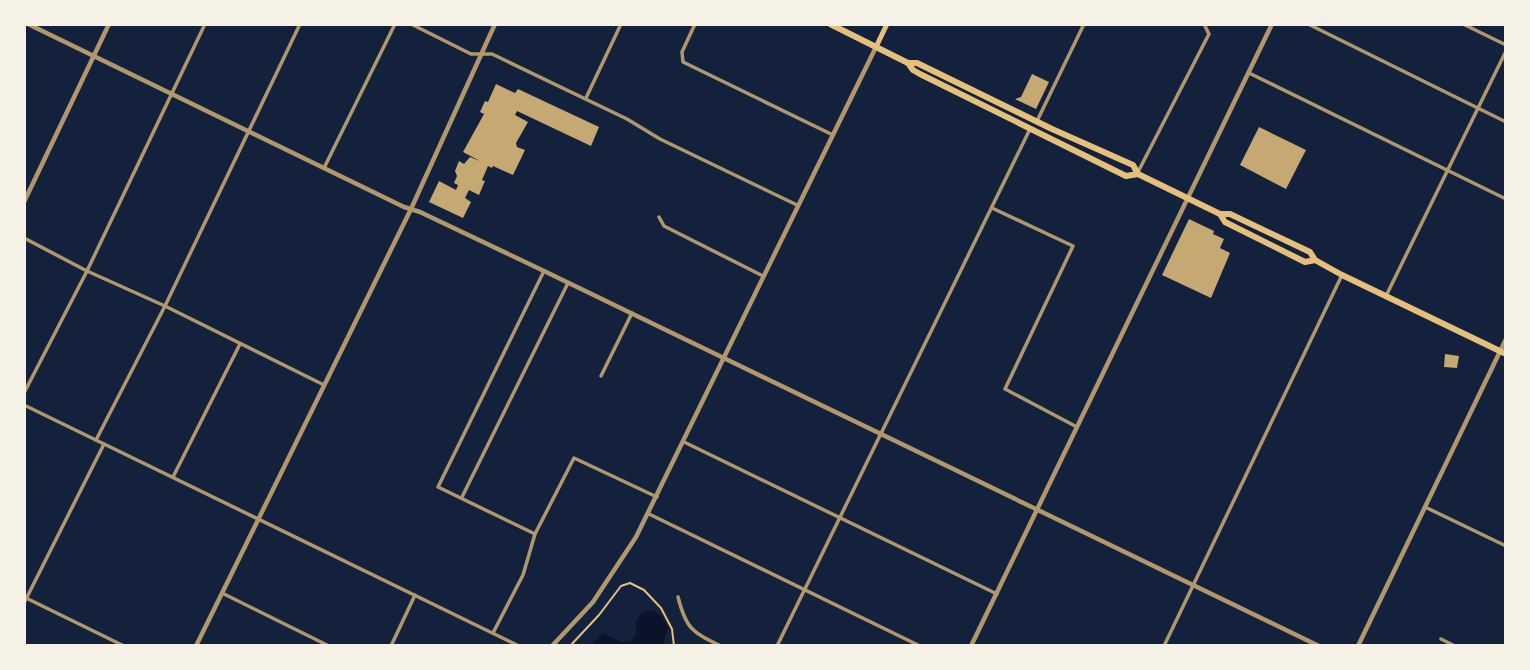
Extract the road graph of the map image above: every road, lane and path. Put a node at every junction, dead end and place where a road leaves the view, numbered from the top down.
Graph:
1 (28, 24) edge
2 (109, 24) edge
3 (205, 24) edge
4 (300, 24) edge
5 (395, 24) edge
6 (411, 24) edge
7 (495, 24) edge
8 (621, 24) edge
9 (695, 24) edge
10 (830, 24) edge
11 (887, 24) edge
12 (1084, 24) edge
13 (1204, 24) edge
14 (1272, 24) edge
15 (1308, 24) edge
16 (1463, 24) edge
17 (1506, 45) edge
18 (876, 47) junction
19 (1506, 51) edge
20 (480, 54) junction
21 (93, 57) junction
22 (908, 63) junction
23 (1249, 73) junction
24 (171, 94) junction
25 (586, 98) junction
26 (1478, 108) junction
27 (1037, 121) junction
28 (1506, 122) edge
29 (1031, 127) junction
30 (247, 131) junction
31 (833, 135) junction
32 (324, 168) junction
33 (1447, 171) junction
34 (1138, 174) junction
35 (1188, 198) junction
36 (1506, 200) edge
37 (24, 202) edge
38 (797, 205) junction
39 (992, 208) junction
40 (411, 209) junction
41 (659, 217) dead end
42 (24, 238) edge
43 (87, 271) junction
44 (544, 271) junction
45 (1342, 275) junction
46 (764, 276) junction
47 (568, 282) junction
48 (1385, 296) junction
49 (165, 306) junction
50 (632, 313) junction
51 (1506, 339) edge
52 (240, 344) junction
53 (1503, 353) edge
54 (723, 357) junction
55 (601, 376) dead end
56 (324, 386) junction
57 (24, 393) edge
58 (24, 405) edge
59 (1077, 427) junction
60 (880, 433) junction
61 (96, 440) junction
62 (684, 443) junction
63 (104, 444) junction
64 (173, 477) junction
65 (657, 497) junction
66 (462, 498) junction
67 (1425, 507) junction
68 (1037, 509) junction
69 (649, 514) junction
70 (258, 519) junction
71 (839, 519) junction
72 (535, 534) junction
73 (1506, 546) edge
74 (1194, 584) junction
75 (804, 590) junction
76 (222, 593) junction
77 (997, 594) junction
78 (415, 595) junction
79 (678, 597) dead end
80 (25, 599) edge
81 (493, 633) junction
82 (1441, 639) dead end
83 (124, 646) edge
84 (196, 646) edge
85 (329, 646) edge
86 (391, 646) edge
87 (519, 646) edge
88 (552, 646) edge
89 (570, 646) edge
90 (674, 646) edge
91 (721, 646) edge
92 (778, 646) edge
93 (920, 646) edge
94 (971, 646) edge
95 (1164, 646) edge
96 (1319, 646) edge
97 (1358, 646) edge
98 (1455, 646) edge

1 - 21 street
2 - 21 street
3 - 24 street
4 - 30 street
5 - 32 street
6 - 20 street
7 - 20 street
8 - 25 street
9 - 31 street
10 - 18 main road
11 - 18 main road
12 - 27 street
13 - 34 street
14 - 23 street
15 - 26 street
16 - 17 street
18 - 22 main road
18 - 31 street
19 - 26 street
20 - 25 street
20 - 40 street
21 - 24 street
21 - 37 street
22 - 27 main road
22 - 29 main road
23 - 33 street
23 - 35 street
24 - 30 street
24 - 43 street
25 - 38 street
26 - 28 street
26 - 33 street
27 - 34 main road
29 - 34 main road
29 - 39 street
30 - 32 street
30 - 49 street
31 - 38 street
32 - 40 street
33 - 36 street
33 - 48 street
34 - 35 main road
35 - 45 main road
35 - 59 street
38 - 46 street
39 - 59 street
39 - 60 street
40 - 44 street
40 - 56 street
41 - 46 street
42 - 43 street
43 - 49 street
43 - 57 street
44 - 47 street
44 - 66 street
45 - 48 main road
45 - 74 street
46 - 54 street
47 - 50 street
47 - 66 street
48 - 53 main road
49 - 52 street
49 - 61 street
50 - 54 street
50 - 55 street
51 - 53 street
52 - 56 street
52 - 64 street
53 - 67 street
54 - 60 street
54 - 62 street
56 - 70 street
58 - 61 street
59 - 68 street
60 - 68 street
60 - 71 street
61 - 63 street
62 - 65 street
62 - 71 street
63 - 64 street
63 - 80 street
64 - 70 street
65 - 69 street
65 - 72 street
66 - 72 street
67 - 73 street
67 - 97 street
68 - 74 street
68 - 77 street
69 - 75 street
69 - 88 street
70 - 76 street
70 - 78 street
71 - 75 street
71 - 77 street
72 - 81 street
74 - 95 street
74 - 96 street
75 - 92 street
75 - 93 street
76 - 84 street
76 - 85 street
77 - 94 street
78 - 81 street
78 - 86 street
79 - 91 street
80 - 83 street
81 - 87 street
82 - 98 street
89 - 90 path

